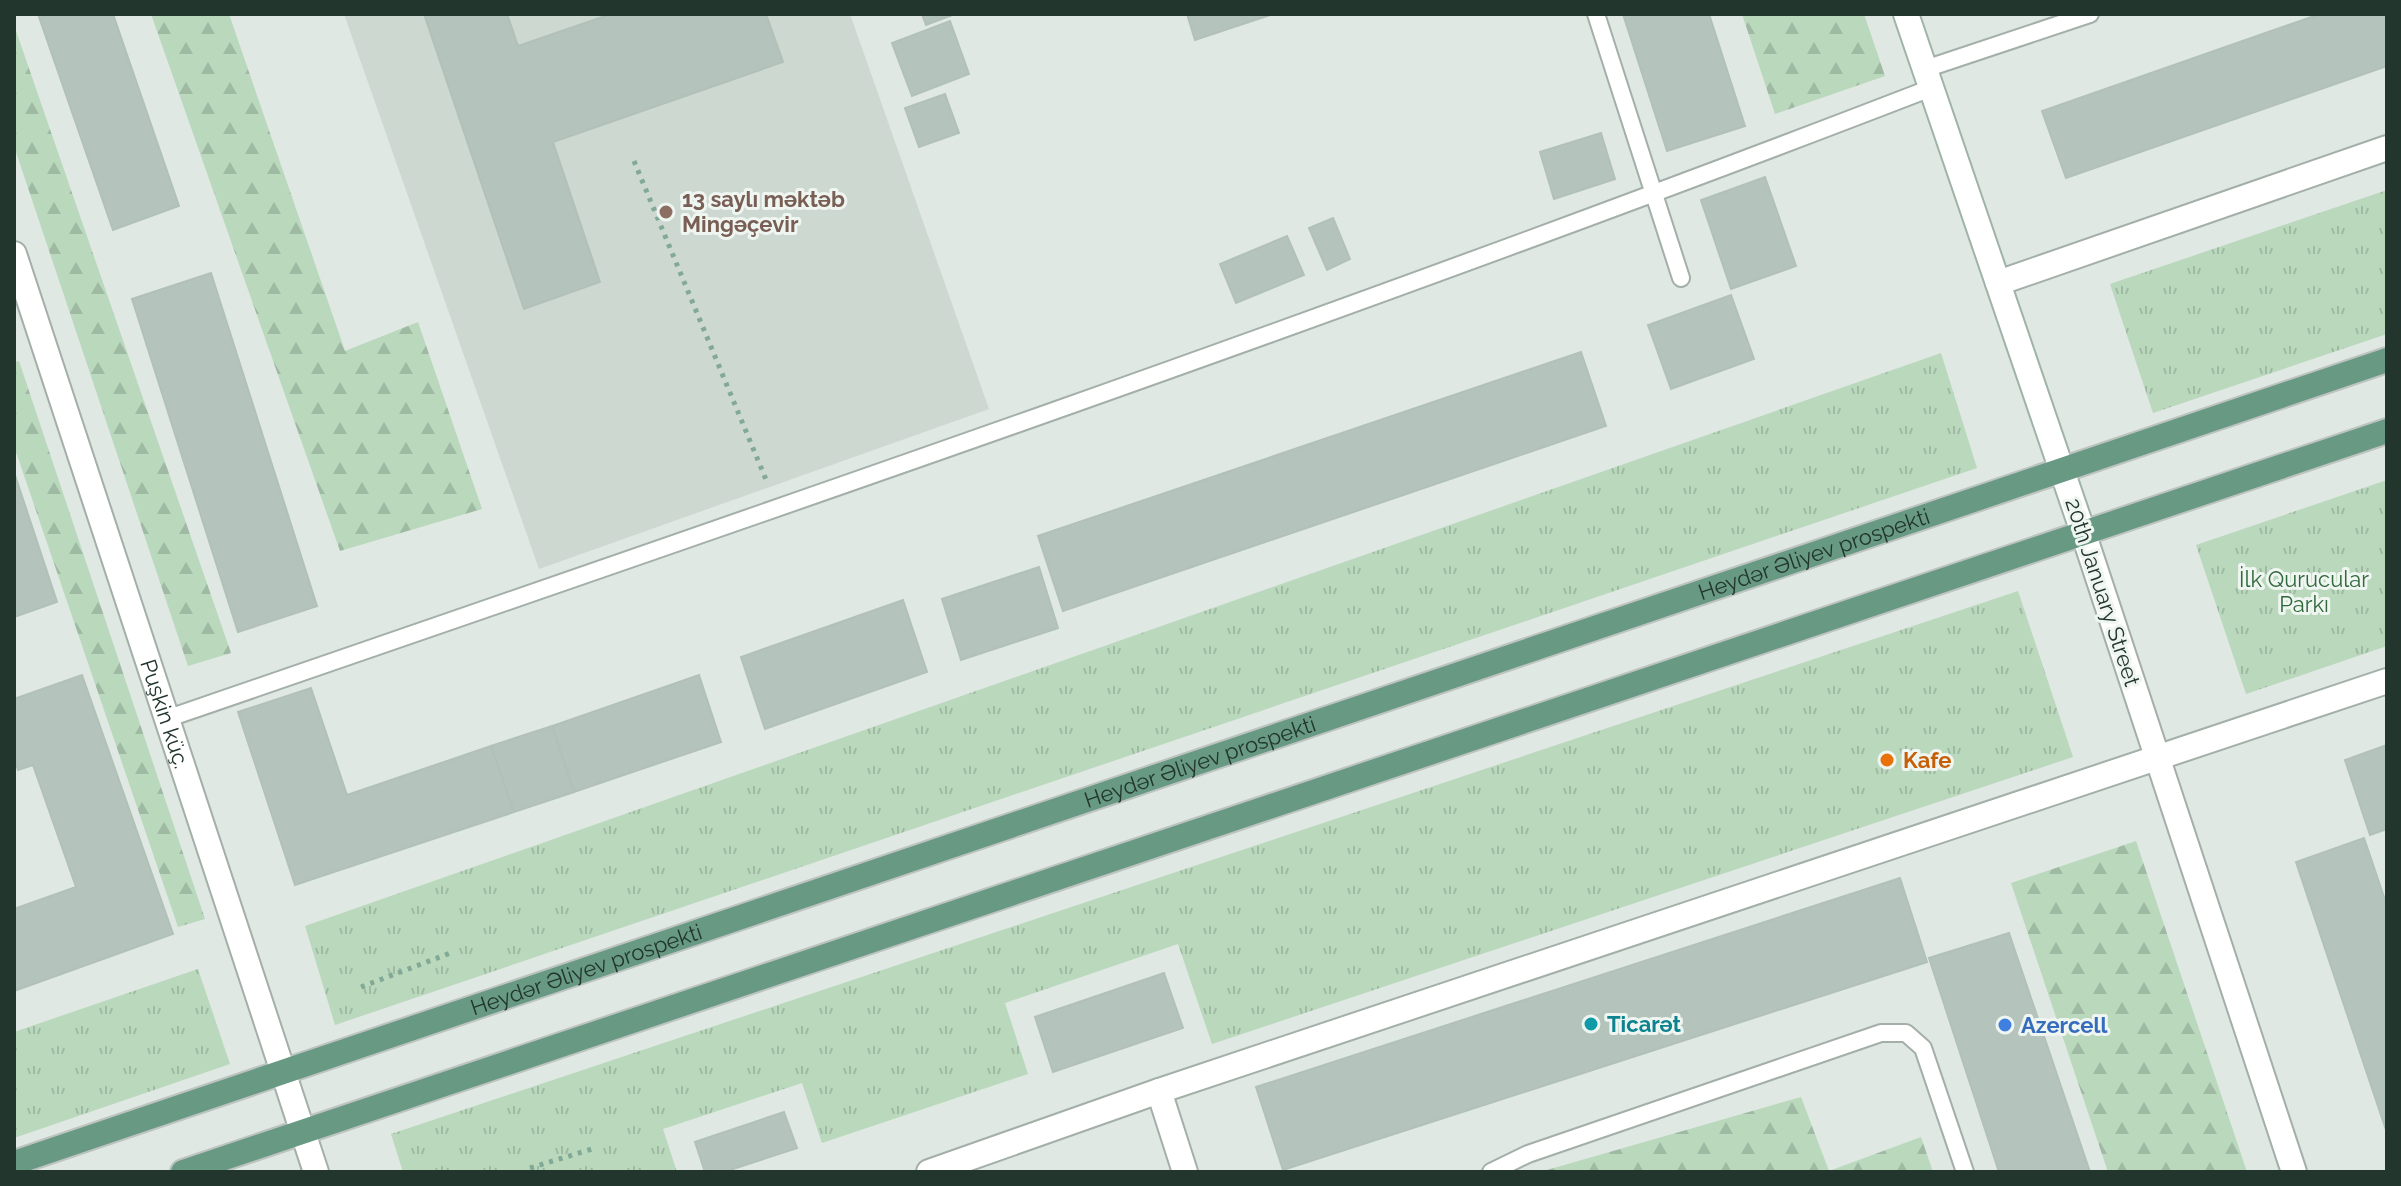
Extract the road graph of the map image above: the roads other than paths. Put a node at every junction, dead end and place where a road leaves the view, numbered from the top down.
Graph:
1 (1596, 14) edge
2 (1906, 14) edge
3 (2090, 14) edge
4 (1928, 79) junction
5 (2387, 148) edge
6 (1654, 195) junction
7 (14, 254) edge
8 (1681, 278) dead end
9 (1998, 283) junction
10 (21, 299) edge
11 (2387, 360) edge
12 (2387, 431) edge
13 (2062, 470) junction
14 (2084, 535) junction
15 (2387, 681) edge
16 (166, 719) junction
17 (2158, 760) junction
18 (283, 1071) junction
19 (1159, 1091) junction
20 (302, 1132) junction
21 (14, 1163) edge
22 (183, 1172) edge
23 (316, 1172) edge
24 (929, 1172) edge
25 (1185, 1172) edge
26 (1491, 1172) edge
27 (1965, 1172) edge
28 (2294, 1172) edge

1 - 6 lane
2 - 4 street, 20th January Street
3 - 4 lane
4 - 6 lane
4 - 9 street, 20th January Street
5 - 9 street
6 - 8 lane
6 - 16 lane
7 - 10 street, Puşkin küç.
9 - 13 street, 20th January Street
10 - 16 street, Puşkin küç.
11 - 13 main road, Heydər Əliyev prospekti
12 - 14 main road
13 - 14 street, 20th January Street
13 - 18 main road, Heydər Əliyev prospekti
14 - 17 street, 20th January Street
14 - 20 main road
15 - 17 street
16 - 18 street, Puşkin küç.
17 - 19 street
17 - 28 street, 20th January Street
18 - 20 street, Puşkin küç.
18 - 21 main road, Heydər Əliyev prospekti
19 - 24 street
19 - 25 street
20 - 22 main road
20 - 23 street, Puşkin küç.
26 - 27 lane

